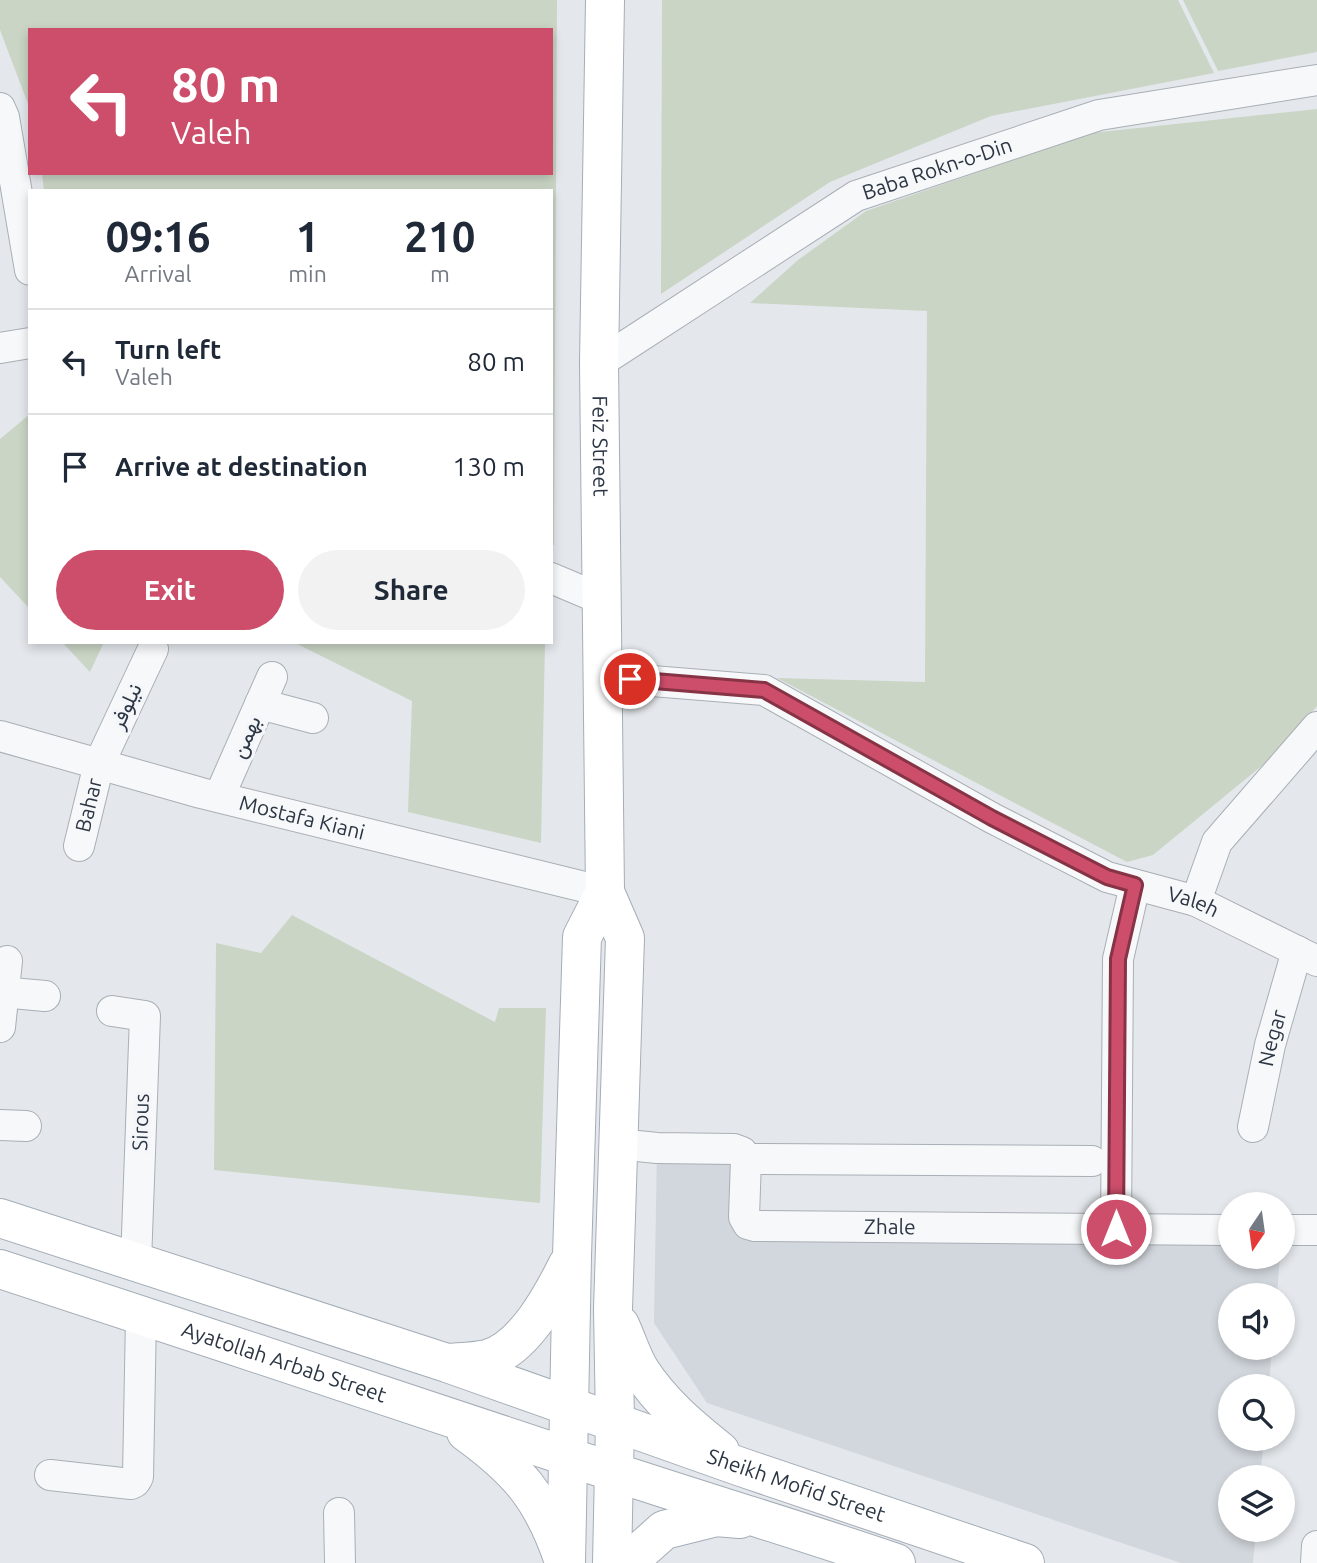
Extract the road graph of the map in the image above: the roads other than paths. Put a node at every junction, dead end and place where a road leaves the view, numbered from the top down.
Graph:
1 (605, 0) edge
2 (1317, 79) edge
3 (0, 108) edge
4 (9, 197) edge
5 (28, 263) edge
6 (28, 343) edge
7 (0, 348) edge
8 (599, 363) junction
9 (553, 579) edge
10 (603, 600) junction
11 (153, 649) dead end
12 (603, 677) junction
13 (313, 718) dead end
14 (1317, 727) edge
15 (0, 736) edge
16 (99, 764) junction
17 (219, 797) junction
18 (79, 846) dead end
19 (1135, 885) junction
20 (606, 892) junction
21 (1196, 901) junction
22 (1307, 956) edge
23 (7, 961) dead end
24 (2, 992) edge
25 (45, 996) dead end
26 (112, 1011) dead end
27 (0, 1027) edge
28 (1253, 1127) dead end
29 (618, 1144) junction
30 (746, 1159) junction
31 (1092, 1161) dead end
32 (0, 1218) edge
33 (1116, 1229) junction
34 (1218, 1230) edge
35 (1295, 1230) edge
36 (1317, 1230) edge
37 (572, 1256) junction
38 (136, 1262) junction
39 (2, 1271) edge
40 (613, 1309) junction
41 (141, 1315) junction
42 (447, 1363) junction
43 (569, 1407) junction
44 (439, 1412) junction
45 (615, 1422) junction
46 (569, 1457) junction
47 (741, 1467) junction
48 (615, 1472) junction
49 (50, 1475) dead end
50 (339, 1513) dead end
51 (776, 1522) junction
52 (1317, 1546) edge
53 (340, 1563) edge
54 (566, 1563) edge
55 (612, 1563) edge
56 (626, 1563) edge
57 (897, 1563) edge
58 (1025, 1563) edge
59 (1316, 1563) edge

1 - 8 main road, Feiz Street
2 - 8 street, Baba Rokn-o-Din
3 - 4 street
4 - 5 street
6 - 7 street
8 - 10 main road, Feiz Street
9 - 10 street
10 - 12 main road, Feiz Street
11 - 16 street, نیلوفر
12 - 19 street, Valeh
12 - 20 main road, Feiz Street
13 - 17 street, بهمن
14 - 21 street
15 - 16 street, Mostafa Kiani
16 - 17 street, Mostafa Kiani
16 - 18 street, Bahar
17 - 20 street, Mostafa Kiani
19 - 21 street, Valeh
19 - 33 street
20 - 29 main road
20 - 37 main road
21 - 22 street, Valeh
22 - 28 street, Negar
23 - 24 street
24 - 25 street
24 - 27 street
26 - 38 street, Sirous
29 - 30 street
29 - 40 main road
30 - 31 street
30 - 33 street, Zhale
32 - 38 main road
33 - 34 street, Zhale
35 - 36 street
37 - 42 main road
37 - 43 main road
38 - 42 main road
39 - 41 main road, Ayatollah Arbab Street
40 - 45 main road
40 - 47 main road
41 - 44 main road, Ayatollah Arbab Street
41 - 49 street
42 - 43 main road
43 - 45 main road, Sheikh Mofid Street
43 - 46 main road
44 - 46 main road, Ayatollah Arbab Street
44 - 54 main road
45 - 47 main road, Sheikh Mofid Street
45 - 48 main road
46 - 48 main road, Sheikh Mofid Street
46 - 54 main road
47 - 58 main road, Sheikh Mofid Street
48 - 51 main road, Sheikh Mofid Street
48 - 55 main road
50 - 53 street
51 - 56 main road
51 - 57 main road, Sheikh Mofid Street
52 - 59 street

